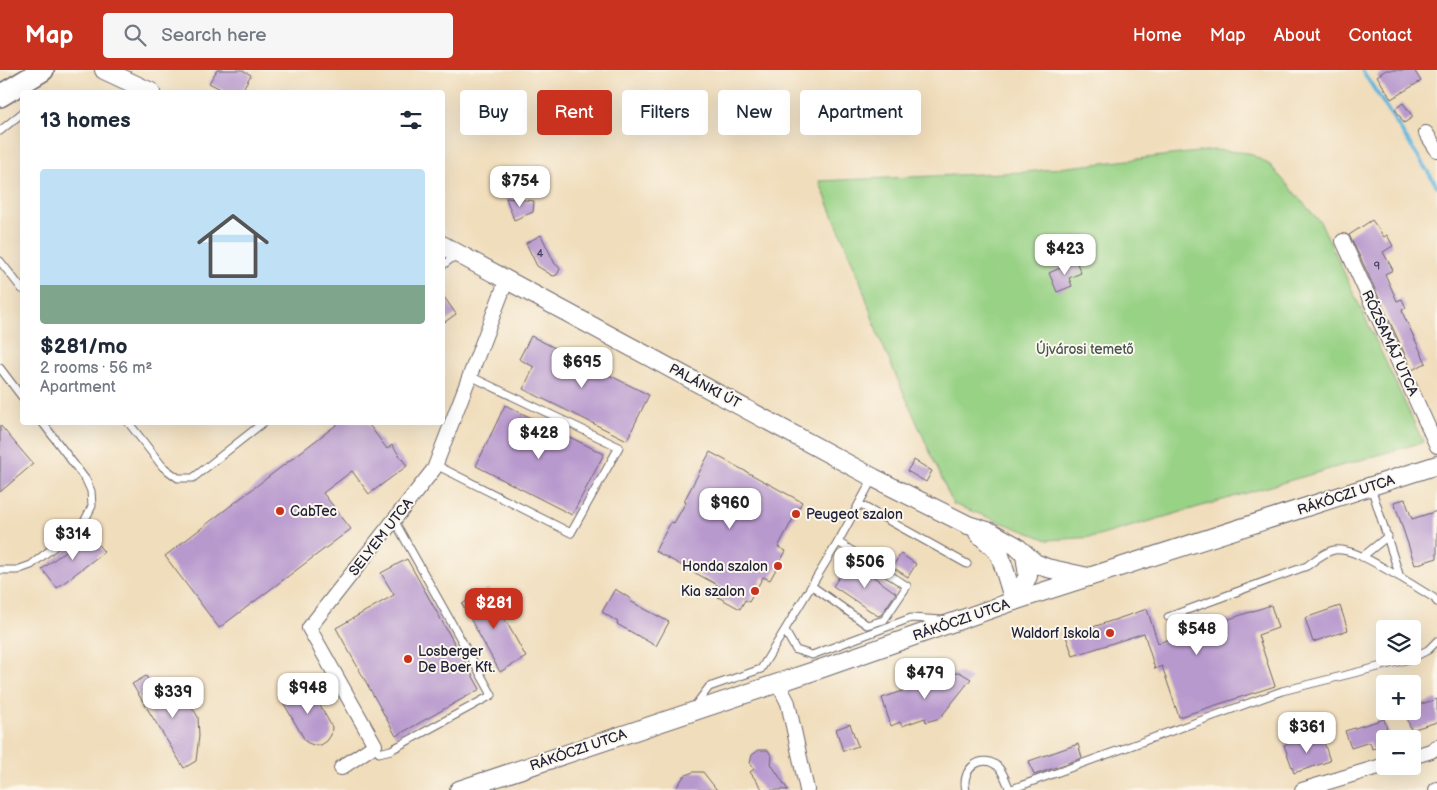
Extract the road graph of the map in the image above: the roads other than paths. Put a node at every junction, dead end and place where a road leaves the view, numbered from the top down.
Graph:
1 (25, 70) edge
2 (43, 70) edge
3 (104, 70) edge
4 (126, 70) edge
5 (149, 90) edge
6 (151, 90) edge
7 (3, 94) edge
8 (20, 115) edge
9 (0, 131) edge
10 (1426, 133) dead end
11 (1437, 150) edge
12 (1343, 241) dead end
13 (445, 246) edge
14 (458, 253) junction
15 (0, 261) edge
16 (445, 264) edge
17 (507, 279) junction
18 (20, 286) edge
19 (0, 368) edge
20 (470, 376) junction
21 (20, 394) edge
22 (44, 425) edge
23 (130, 425) edge
24 (260, 425) edge
25 (1437, 446) edge
26 (436, 465) junction
27 (1437, 465) edge
28 (874, 478) junction
29 (1371, 487) junction
30 (859, 504) junction
31 (394, 520) junction
32 (968, 525) junction
33 (1388, 536) junction
34 (838, 542) junction
35 (1024, 555) junction
36 (1362, 557) junction
37 (967, 564) dead end
38 (0, 570) edge
39 (1089, 577) junction
40 (1400, 577) junction
41 (812, 586) junction
42 (1014, 601) junction
43 (1437, 602) edge
44 (1168, 617) dead end
45 (955, 622) junction
46 (785, 631) junction
47 (1437, 641) edge
48 (778, 683) junction
49 (690, 712) junction
50 (375, 745) junction
51 (1437, 747) edge
52 (1421, 754) edge
53 (341, 768) dead end
54 (1376, 769) edge
55 (459, 790) edge
56 (807, 790) edge
57 (966, 790) edge
58 (1010, 790) edge
59 (1302, 790) edge

1 - 7 main road
2 - 7 main road
3 - 5 street
4 - 6 street
8 - 9 lane
10 - 11 street
12 - 25 street, RÓZSAMÁJ UTCA
13 - 14 street, PALÁNKI ÚT
14 - 16 lane
14 - 17 street, PALÁNKI ÚT
15 - 18 lane
17 - 20 street, SELYEM UTCA
17 - 28 street, PALÁNKI ÚT
19 - 21 lane
20 - 26 street, SELYEM UTCA
20 - 26 lane
22 - 38 lane
23 - 24 lane
26 - 31 street, SELYEM UTCA
27 - 29 street, RÁKÓCZI UTCA
28 - 30 lane
28 - 32 street, PALÁNKI ÚT
29 - 33 lane
29 - 39 street, RÁKÓCZI UTCA
30 - 34 lane
30 - 37 lane
31 - 50 street, SELYEM UTCA
31 - 50 lane
32 - 35 street, PALÁNKI ÚT
32 - 42 street, PALÁNKI ÚT
33 - 36 lane
33 - 40 lane
34 - 41 lane
34 - 41 lane
35 - 39 street, PALÁNKI ÚT
35 - 42 street
36 - 40 lane
36 - 44 lane
39 - 42 street, RÁKÓCZI UTCA
40 - 43 lane
41 - 46 lane
42 - 45 street, RÁKÓCZI UTCA
45 - 46 lane
45 - 48 street, RÁKÓCZI UTCA
46 - 49 lane
47 - 58 lane
48 - 49 street, RÁKÓCZI UTCA
48 - 56 street
49 - 55 street, RÁKÓCZI UTCA
50 - 53 street
51 - 52 street
54 - 59 street
57 - 58 lane

